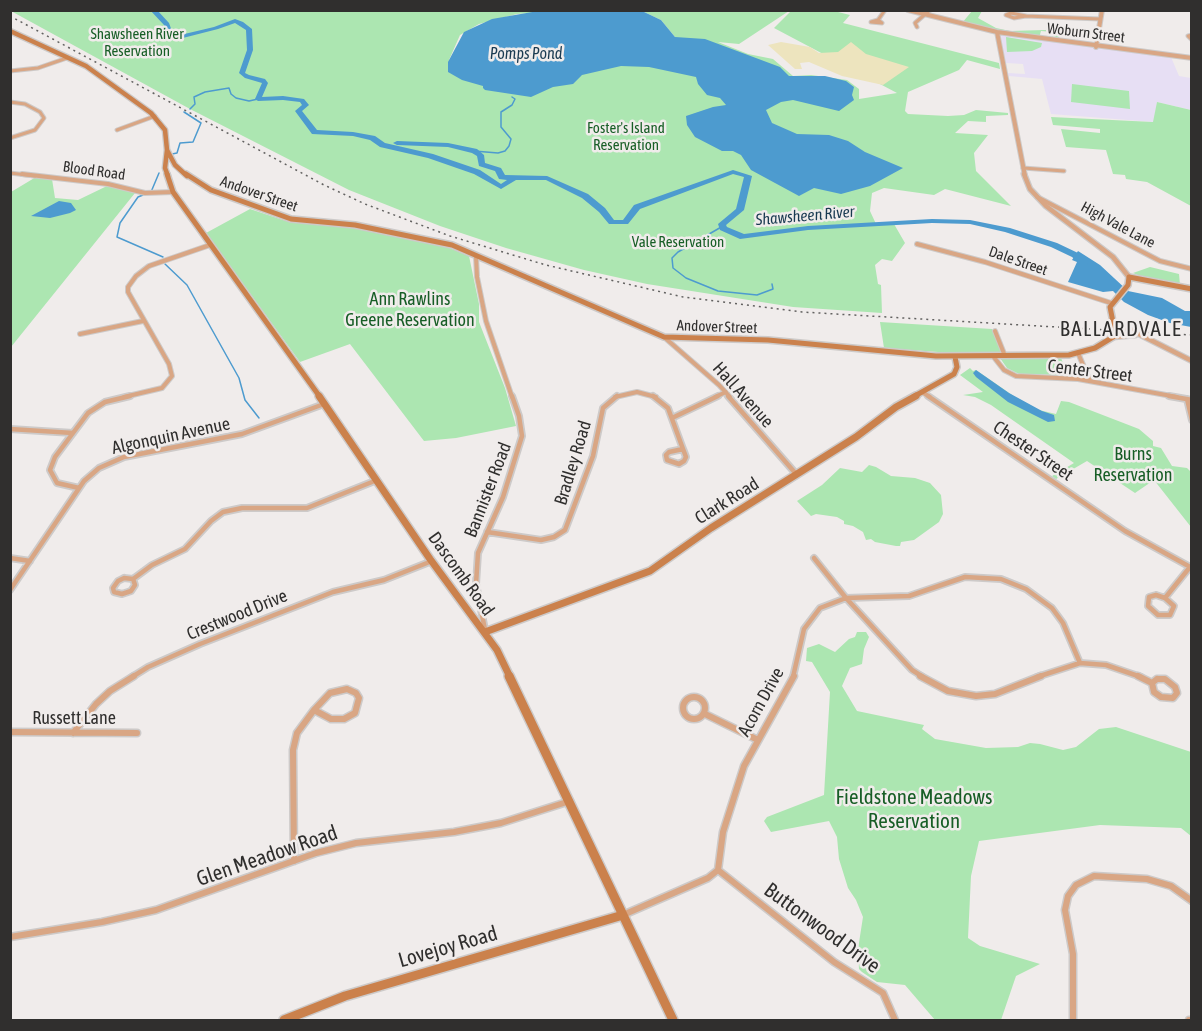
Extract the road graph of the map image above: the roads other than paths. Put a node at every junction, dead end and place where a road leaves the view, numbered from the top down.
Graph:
1 (885, 10) edge
2 (908, 10) edge
3 (930, 10) edge
4 (1102, 10) edge
5 (925, 15) junction
6 (1026, 16) junction
7 (1100, 19) junction
8 (878, 20) dead end
9 (917, 27) dead end
10 (10, 31) edge
11 (997, 32) junction
12 (1191, 35) edge
13 (1191, 40) edge
14 (1096, 47) junction
15 (67, 58) junction
16 (1191, 58) edge
17 (10, 71) edge
18 (10, 102) edge
19 (155, 116) junction
20 (117, 130) dead end
21 (10, 138) edge
22 (167, 150) junction
23 (175, 165) junction
24 (1023, 168) junction
25 (1064, 171) dead end
26 (181, 172) junction
27 (10, 173) edge
28 (167, 176) junction
29 (173, 192) junction
30 (1035, 196) junction
31 (917, 244) dead end
32 (210, 245) junction
33 (476, 256) junction
34 (1191, 269) edge
35 (1129, 277) junction
36 (1191, 289) edge
37 (1111, 303) junction
38 (1112, 320) junction
39 (143, 321) junction
40 (995, 331) dead end
41 (80, 334) dead end
42 (1138, 335) junction
43 (664, 336) junction
44 (1113, 337) junction
45 (1078, 353) junction
46 (993, 356) junction
47 (1005, 356) junction
48 (955, 357) junction
49 (1191, 361) edge
50 (1090, 381) junction
51 (726, 392) junction
52 (922, 392) junction
53 (1189, 399) edge
54 (324, 404) junction
55 (672, 418) junction
56 (1191, 420) edge
57 (10, 429) edge
58 (73, 433) junction
59 (683, 449) junction
60 (797, 475) junction
61 (377, 480) junction
62 (79, 488) junction
63 (487, 532) junction
64 (10, 558) edge
65 (814, 558) dead end
66 (30, 561) junction
67 (432, 561) junction
68 (1191, 567) edge
69 (132, 579) junction
70 (10, 590) edge
71 (846, 598) junction
72 (1165, 598) junction
73 (485, 632) junction
74 (1080, 663) junction
75 (1152, 683) junction
76 (314, 710) junction
77 (705, 714) junction
78 (10, 732) edge
79 (74, 733) junction
80 (137, 733) dead end
81 (758, 740) junction
82 (570, 801) junction
83 (294, 861) junction
84 (718, 870) junction
85 (1191, 901) edge
86 (623, 915) junction
87 (10, 938) edge
88 (284, 1020) edge
89 (673, 1020) edge
90 (895, 1020) edge
91 (1073, 1020) edge

1 - 8 street
2 - 5 street, Woburn Street
3 - 5 street
4 - 7 street
5 - 9 street
5 - 11 street, Woburn Street
6 - 6 street
6 - 7 street
7 - 14 street
10 - 15 main road
11 - 14 street, Woburn Street
11 - 24 street
12 - 13 street
14 - 16 street, Woburn Street
15 - 17 street
15 - 19 main road
18 - 21 street
19 - 20 street
19 - 22 main road, Andover Street
22 - 23 main road, Andover Street
22 - 28 main road, Dascomb Road
23 - 26 main road, Andover Street
23 - 28 main road
24 - 25 street
24 - 30 street
26 - 28 main road
26 - 33 main road, Andover Street
27 - 29 street, Blood Road
28 - 29 main road, Dascomb Road
29 - 32 main road, Dascomb Road
30 - 34 street, High Vale Lane
30 - 35 street
31 - 37 street, Dale Street
32 - 39 street
32 - 54 main road, Dascomb Road
33 - 43 main road, Andover Street
33 - 63 street, Bannister Road
35 - 36 main road
35 - 37 main road
37 - 38 main road
38 - 42 street
38 - 44 main road
39 - 41 street
39 - 58 street
40 - 47 street
42 - 44 street
42 - 49 street
43 - 48 main road, Andover Street
43 - 51 street, Hall Avenue
44 - 45 main road, Andover Street
45 - 47 main road, Andover Street
45 - 50 street
46 - 47 main road, Andover Street
46 - 48 main road, Andover Street
46 - 50 street, Center Street
48 - 52 main road, Clark Road
50 - 53 street, Center Street
51 - 55 street
51 - 60 street, Hall Avenue
52 - 60 main road, Clark Road
52 - 68 street, Chester Street
53 - 56 street
54 - 61 main road, Dascomb Road
54 - 62 street, Algonquin Avenue
55 - 59 street, Bradley Road
55 - 63 street, Bradley Road
57 - 58 street
58 - 62 street
59 - 59 street
60 - 73 main road, Clark Road
61 - 67 main road, Dascomb Road
61 - 69 street
62 - 66 street, Algonquin Avenue
63 - 73 street, Bannister Road
64 - 66 street
65 - 71 street
66 - 70 street, Algonquin Avenue
67 - 73 main road, Dascomb Road
67 - 79 street, Crestwood Drive
68 - 72 street
69 - 69 street
71 - 74 street
71 - 74 street, Acorn Drive
71 - 81 street, Acorn Drive
72 - 72 street
73 - 82 main road, Dascomb Road
74 - 75 street
75 - 75 street
76 - 76 street
76 - 83 street
77 - 77 street
77 - 81 street
78 - 79 street, Russett Lane
79 - 80 street, Russett Lane
81 - 84 street, Acorn Drive
82 - 83 street, Glen Meadow Road
82 - 86 main road, Dascomb Road
83 - 87 street, Glen Meadow Road
84 - 86 street
84 - 90 street, Buttonwood Drive
85 - 91 street
86 - 88 main road, Lovejoy Road
86 - 89 main road, Dascomb Road

